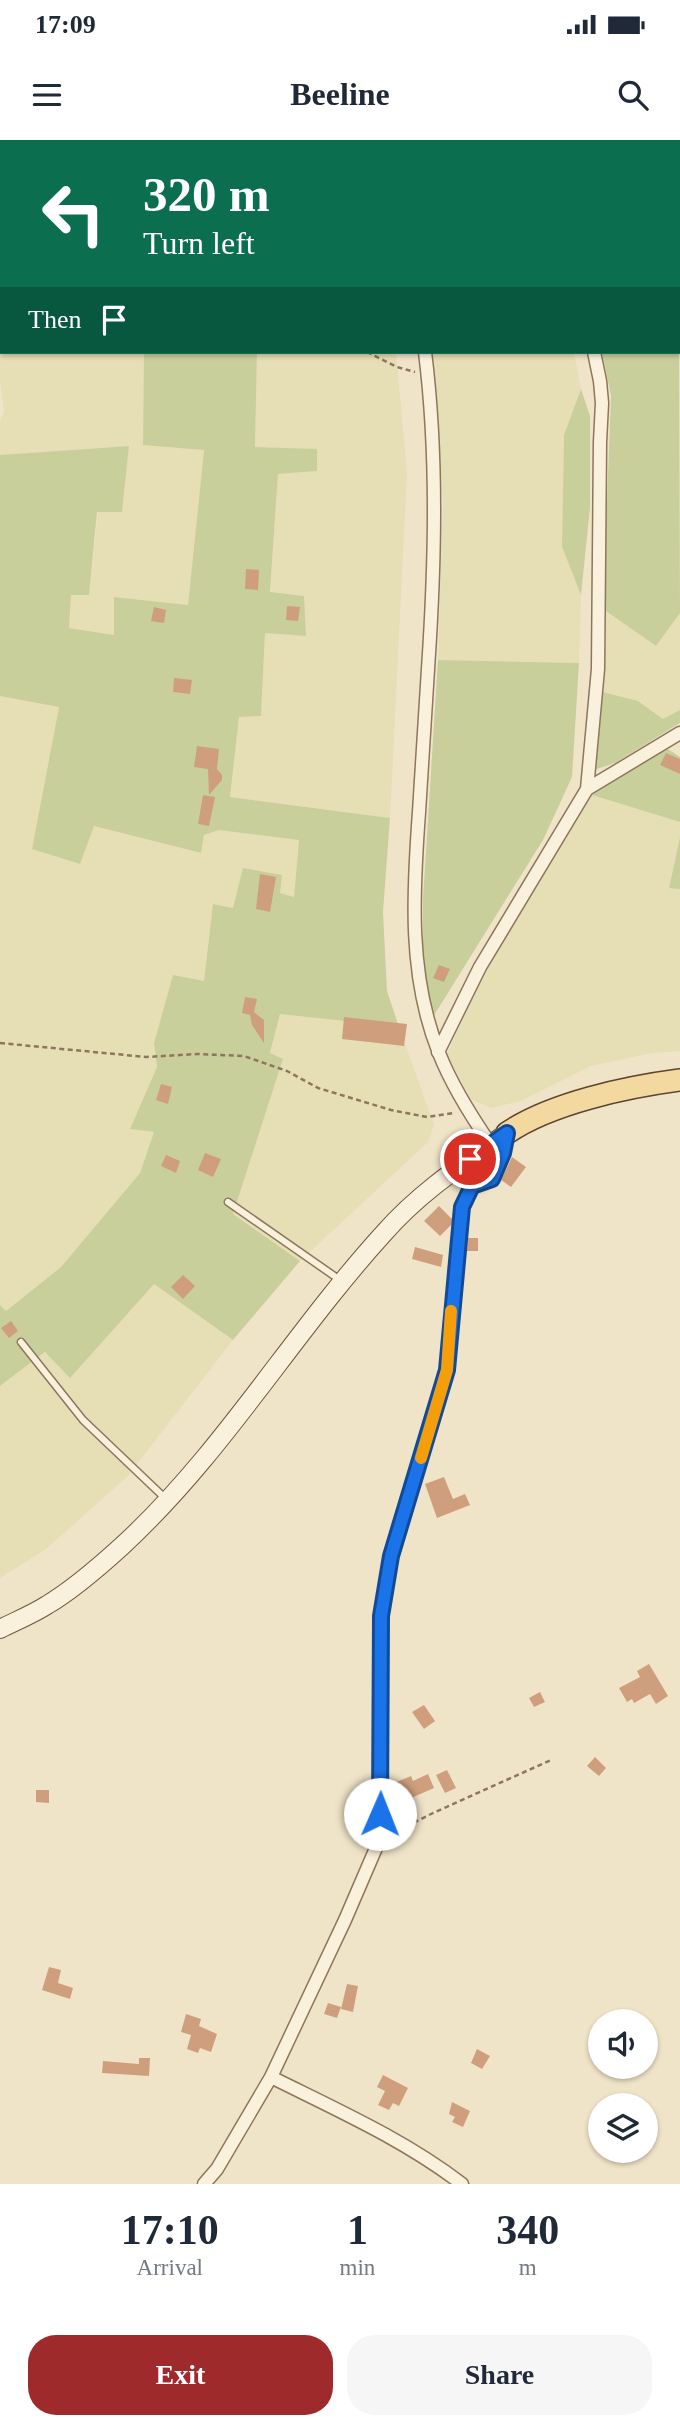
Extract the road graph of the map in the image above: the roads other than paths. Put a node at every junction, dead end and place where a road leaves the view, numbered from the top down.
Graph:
1 (425, 354) edge
2 (594, 354) edge
3 (680, 733) edge
4 (587, 789) junction
5 (438, 1052) junction
6 (680, 1080) edge
7 (499, 1139) junction
8 (228, 1202) dead end
9 (342, 1281) junction
10 (21, 1342) dead end
11 (169, 1501) junction
12 (0, 1629) edge
13 (271, 2077) junction
14 (204, 2184) edge
15 (463, 2184) edge

1 - 5 street
2 - 4 street
3 - 4 street
4 - 5 street
5 - 7 street
6 - 7 main road
7 - 9 main road
7 - 13 street
8 - 9 lane
9 - 11 main road
10 - 11 lane
11 - 12 main road
13 - 14 street
13 - 15 street

